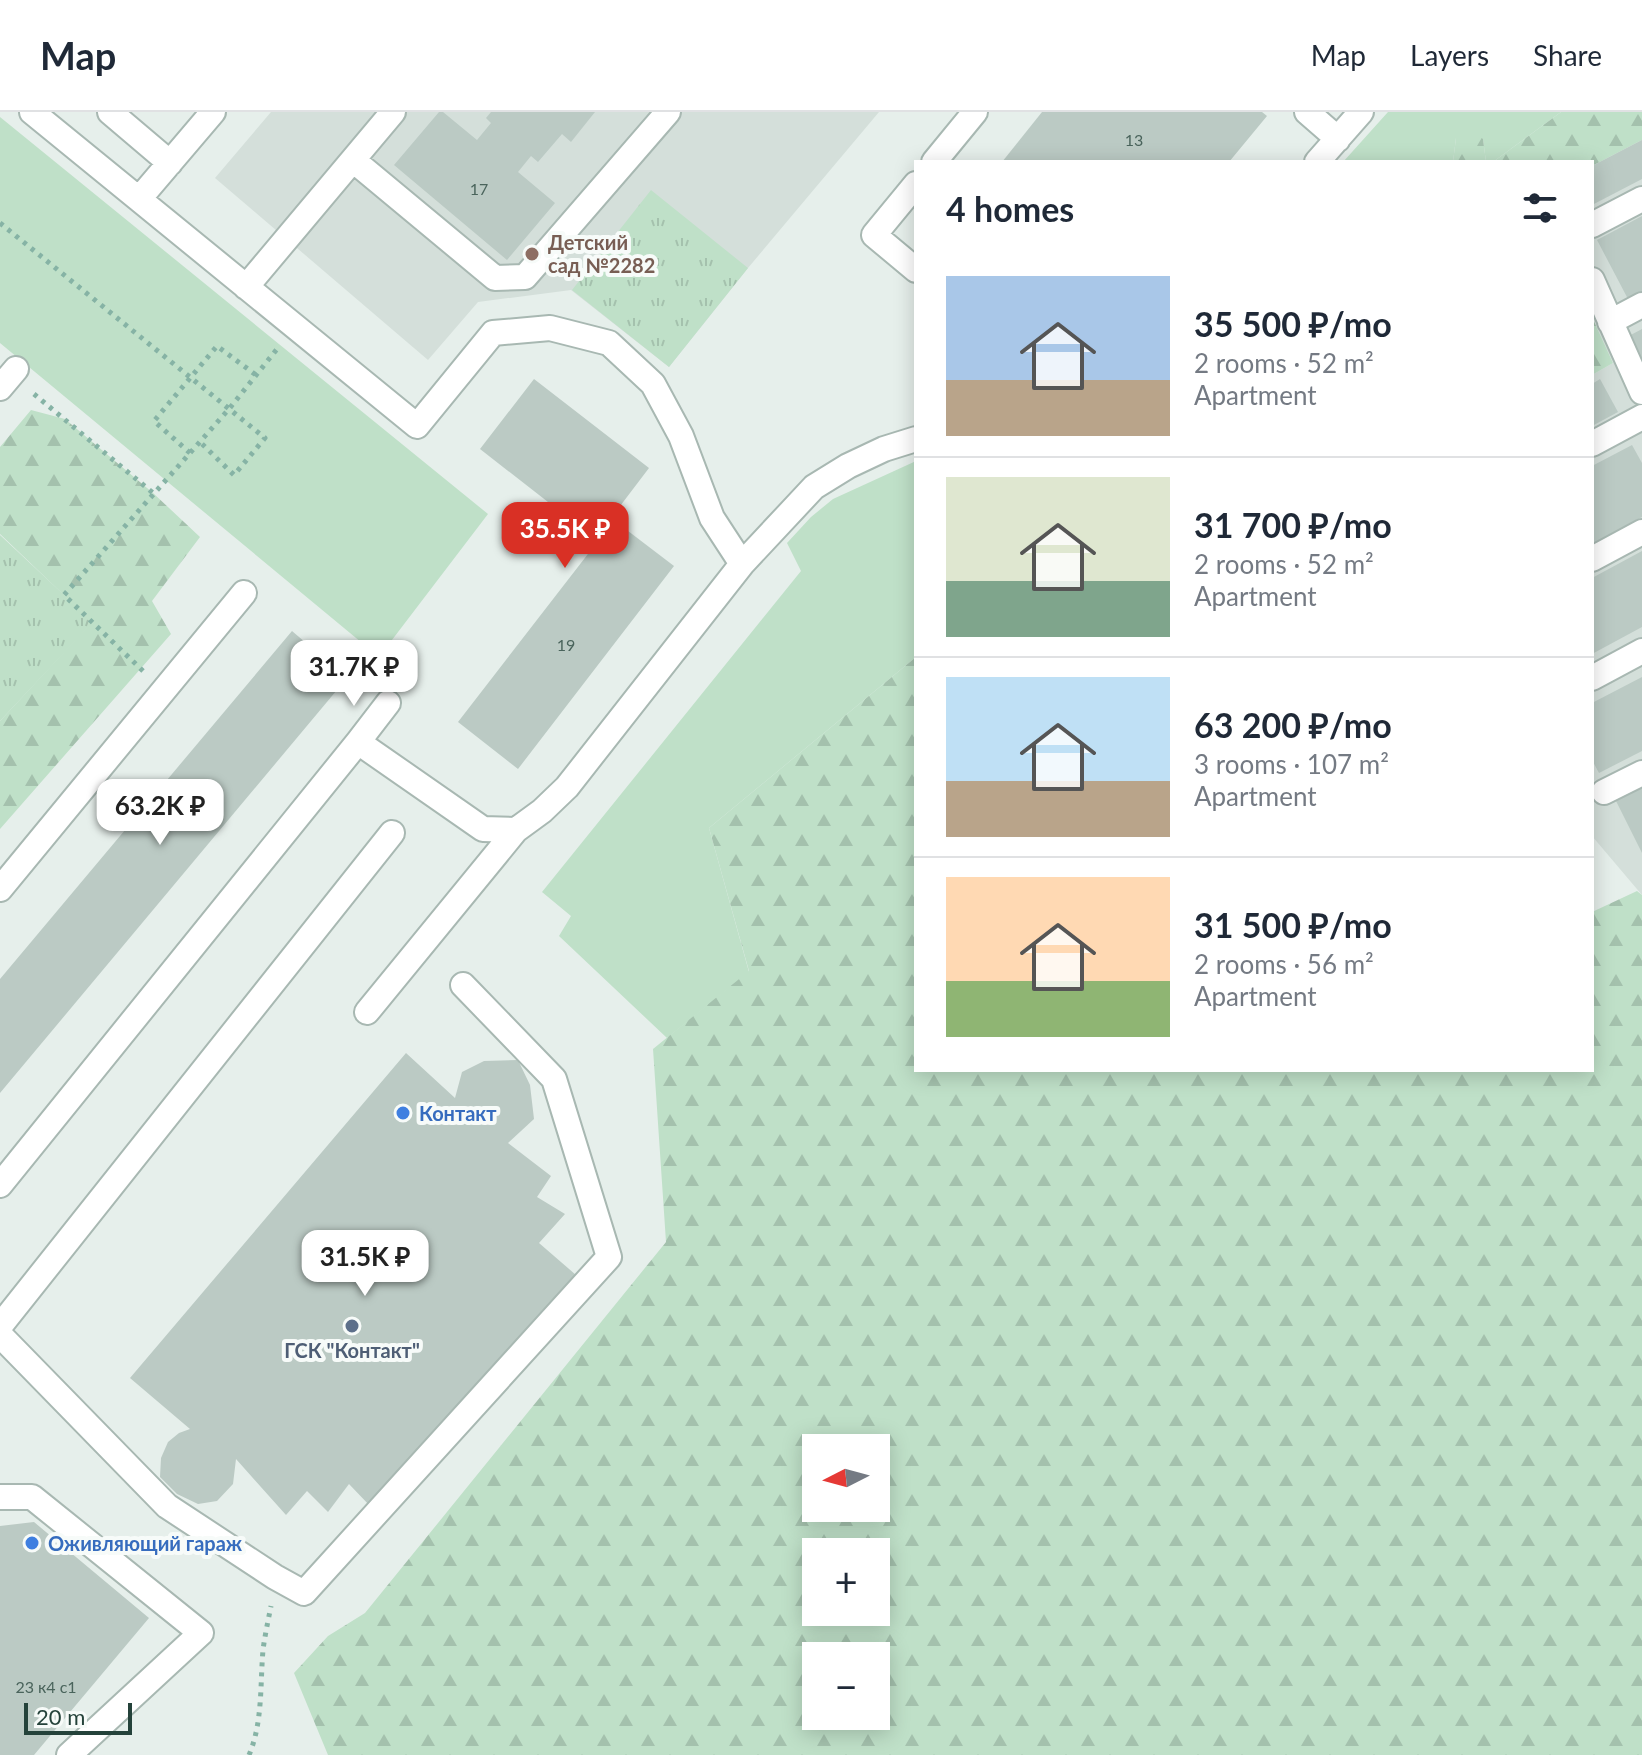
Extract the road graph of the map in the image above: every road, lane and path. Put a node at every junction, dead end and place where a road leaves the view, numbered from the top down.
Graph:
1 (32, 112) edge
2 (110, 112) edge
3 (213, 112) edge
4 (393, 112) edge
5 (668, 112) edge
6 (975, 112) edge
7 (1307, 112) edge
8 (1361, 112) edge
9 (1338, 139) junction
10 (353, 160) junction
11 (936, 160) edge
12 (1319, 160) edge
13 (170, 163) junction
14 (914, 186) edge
15 (139, 199) junction
16 (1642, 199) edge
17 (0, 223) edge
18 (1594, 224) edge
19 (914, 268) edge
20 (1594, 285) edge
21 (246, 287) junction
22 (1642, 305) edge
23 (1610, 322) junction
24 (294, 326) junction
25 (256, 375) junction
26 (9, 377) edge
27 (190, 377) junction
28 (1642, 392) edge
29 (229, 409) junction
30 (1642, 417) edge
31 (914, 440) edge
32 (199, 441) junction
33 (1594, 443) edge
34 (190, 453) junction
35 (153, 493) junction
36 (1642, 532) edge
37 (1594, 558) edge
38 (742, 564) junction
39 (244, 593) dead end
40 (1642, 651) edge
41 (1594, 677) edge
42 (163, 691) junction
43 (388, 703) dead end
44 (358, 742) junction
45 (1642, 773) edge
46 (1604, 792) dead end
47 (516, 830) junction
48 (392, 833) dead end
49 (0, 889) edge
50 (463, 985) dead end
51 (367, 1012) dead end
52 (0, 1185) edge
53 (0, 1326) edge
54 (0, 1335) edge
55 (0, 1497) edge
56 (275, 1577) junction
57 (69, 1755) edge
58 (249, 1755) edge

1 - 15 street
2 - 13 street
3 - 13 street
4 - 10 street
5 - 10 street
6 - 11 street
7 - 9 street
8 - 9 street
9 - 12 street
10 - 21 street
13 - 15 street
14 - 19 street
15 - 21 street
16 - 18 street
17 - 27 path
20 - 23 street
21 - 24 street
22 - 23 street
23 - 28 street
24 - 25 path
24 - 38 street
25 - 27 path
25 - 29 path
26 - 35 path
27 - 29 path
27 - 34 path
29 - 32 path
29 - 32 path
30 - 33 street
31 - 38 street
32 - 34 path
34 - 35 path
35 - 42 path
36 - 37 street
38 - 47 street
39 - 42 street
40 - 41 street
42 - 49 street
43 - 44 street
44 - 47 street
44 - 52 street
45 - 46 street
47 - 51 street
48 - 53 street
50 - 56 street
54 - 56 street
55 - 57 street
56 - 58 path

